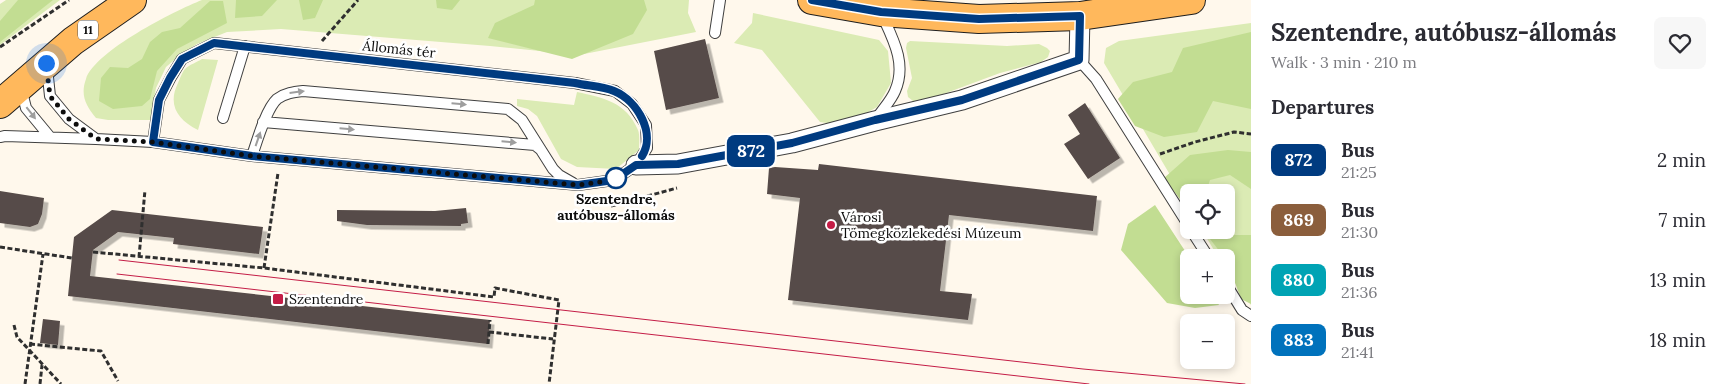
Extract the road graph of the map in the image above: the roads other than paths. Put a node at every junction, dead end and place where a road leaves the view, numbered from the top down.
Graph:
1 (132, 0) edge
2 (720, 0) edge
3 (812, 0) edge
4 (1191, 0) edge
5 (881, 12) junction
6 (1080, 16) junction
7 (715, 33) dead end
8 (245, 46) junction
9 (1079, 60) junction
10 (46, 63) junction
11 (21, 85) junction
12 (0, 104) edge
13 (223, 118) dead end
14 (875, 120) junction
15 (263, 122) junction
16 (0, 137) edge
17 (50, 137) junction
18 (96, 139) junction
19 (153, 142) junction
20 (541, 151) junction
21 (252, 156) junction
22 (636, 165) junction
23 (578, 185) junction
24 (1180, 212) edge
25 (1235, 299) edge
26 (1251, 316) edge

1 - 10 main road, 11
2 - 7 lane
3 - 5 main road
4 - 6 main road
5 - 6 main road
5 - 14 lane
6 - 9 street
8 - 13 lane
8 - 19 lane, Állomás tér
8 - 22 lane, Állomás tér
9 - 14 street
9 - 24 lane
10 - 11 main road, 11
10 - 18 lane
11 - 12 main road, 11
11 -> 17 lane
14 - 22 street
15 -> 20 lane
15 -> 20 lane
21 -> 15 lane
16 - 17 lane
17 - 18 lane
18 - 19 lane
19 - 21 lane
20 - 23 lane
21 - 23 lane
22 - 23 lane
25 - 26 lane

